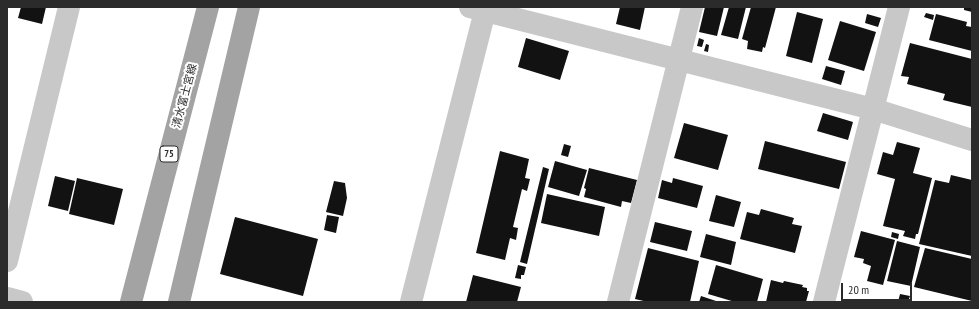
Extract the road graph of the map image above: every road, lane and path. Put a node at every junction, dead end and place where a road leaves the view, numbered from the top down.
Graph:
1 (69, 7) edge
2 (208, 7) edge
3 (249, 7) edge
4 (692, 7) edge
5 (899, 7) edge
6 (480, 8) edge
7 (678, 60) junction
8 (873, 109) junction
9 (972, 140) edge
10 (7, 261) edge
11 (7, 298) edge
12 (22, 302) edge
13 (131, 302) edge
14 (179, 302) edge
15 (411, 302) edge
16 (618, 302) edge
17 (824, 302) edge

1 - 10 street
2 - 13 main road, 清水富士宮線 / 75
3 - 14 main road
4 - 7 street
5 - 8 street
6 - 7 street
6 - 15 street
7 - 8 street
7 - 16 street
8 - 9 street
8 - 17 street
11 - 12 street

